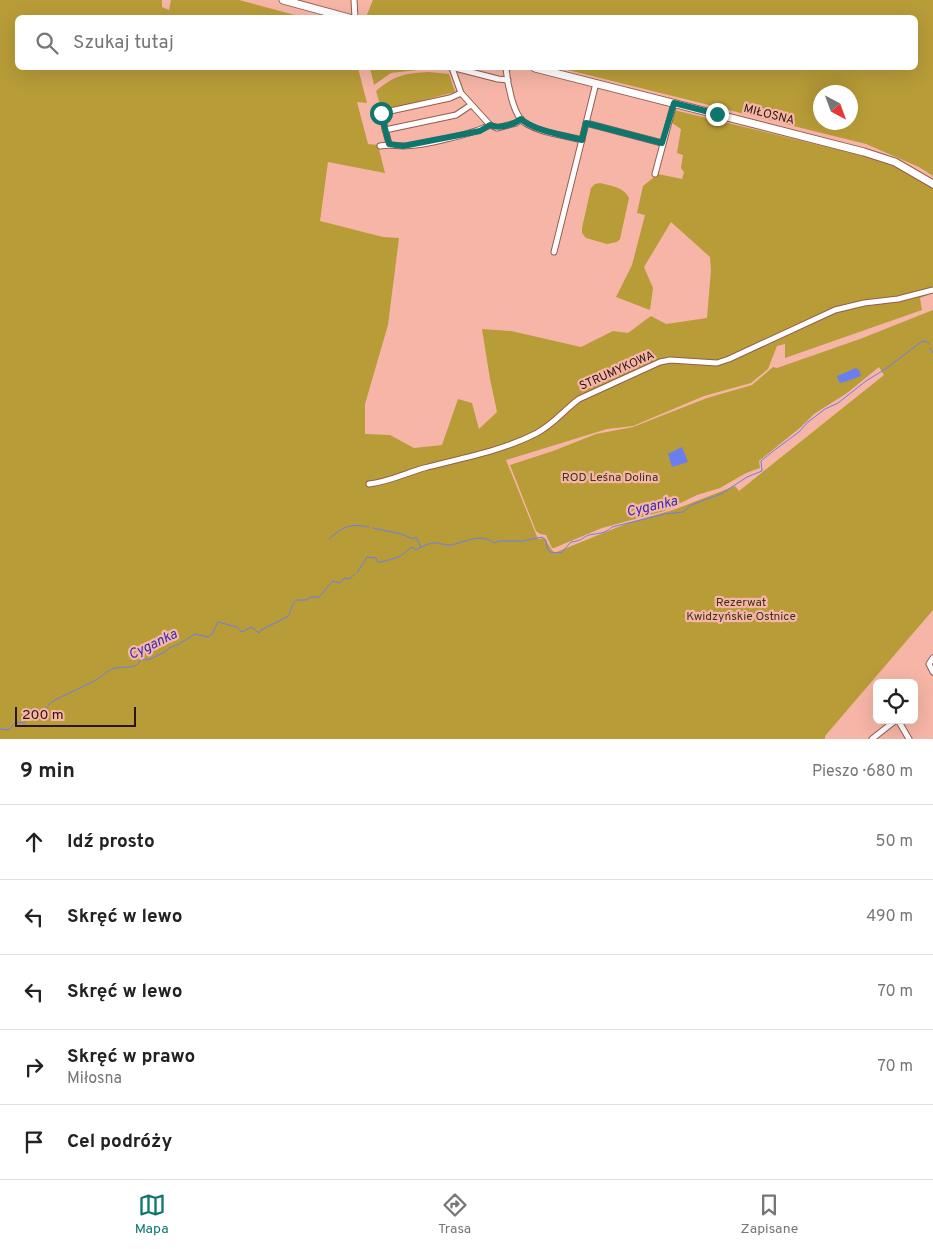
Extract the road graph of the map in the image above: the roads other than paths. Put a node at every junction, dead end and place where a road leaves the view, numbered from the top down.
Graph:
1 (283, 0) edge
2 (354, 0) edge
3 (338, 15) edge
4 (355, 15) edge
5 (454, 70) edge
6 (461, 70) edge
7 (506, 70) edge
8 (543, 70) edge
9 (508, 80) junction
10 (596, 83) junction
11 (461, 93) junction
12 (674, 103) junction
13 (471, 105) junction
14 (521, 119) junction
15 (586, 123) junction
16 (490, 125) junction
17 (385, 130) junction
18 (582, 140) junction
19 (662, 143) junction
20 (389, 144) junction
21 (380, 146) dead end
22 (655, 174) dead end
23 (933, 184) edge
24 (554, 252) dead end
25 (933, 290) edge
26 (369, 484) dead end
27 (933, 658) edge
28 (933, 672) edge
29 (892, 724) edge
30 (900, 724) edge
31 (872, 739) edge
32 (909, 739) edge

1 - 3 main road
2 - 4 street
5 - 11 street
6 - 9 street
7 - 9 street
8 - 10 main road, MIŁOSNA
9 - 14 street
10 - 12 main road, MIŁOSNA
10 - 15 street
11 - 13 street
11 - 17 street
12 - 19 street
12 - 23 main road, MIŁOSNA
13 - 16 street
13 - 17 street
14 - 16 street
14 - 18 street
15 - 18 street
15 - 19 street
16 - 20 street
17 - 20 street
18 - 24 street
19 - 22 street
20 - 21 street
25 - 26 street, STRUMYKOWA
27 - 28 street
29 - 31 street
30 - 32 street

